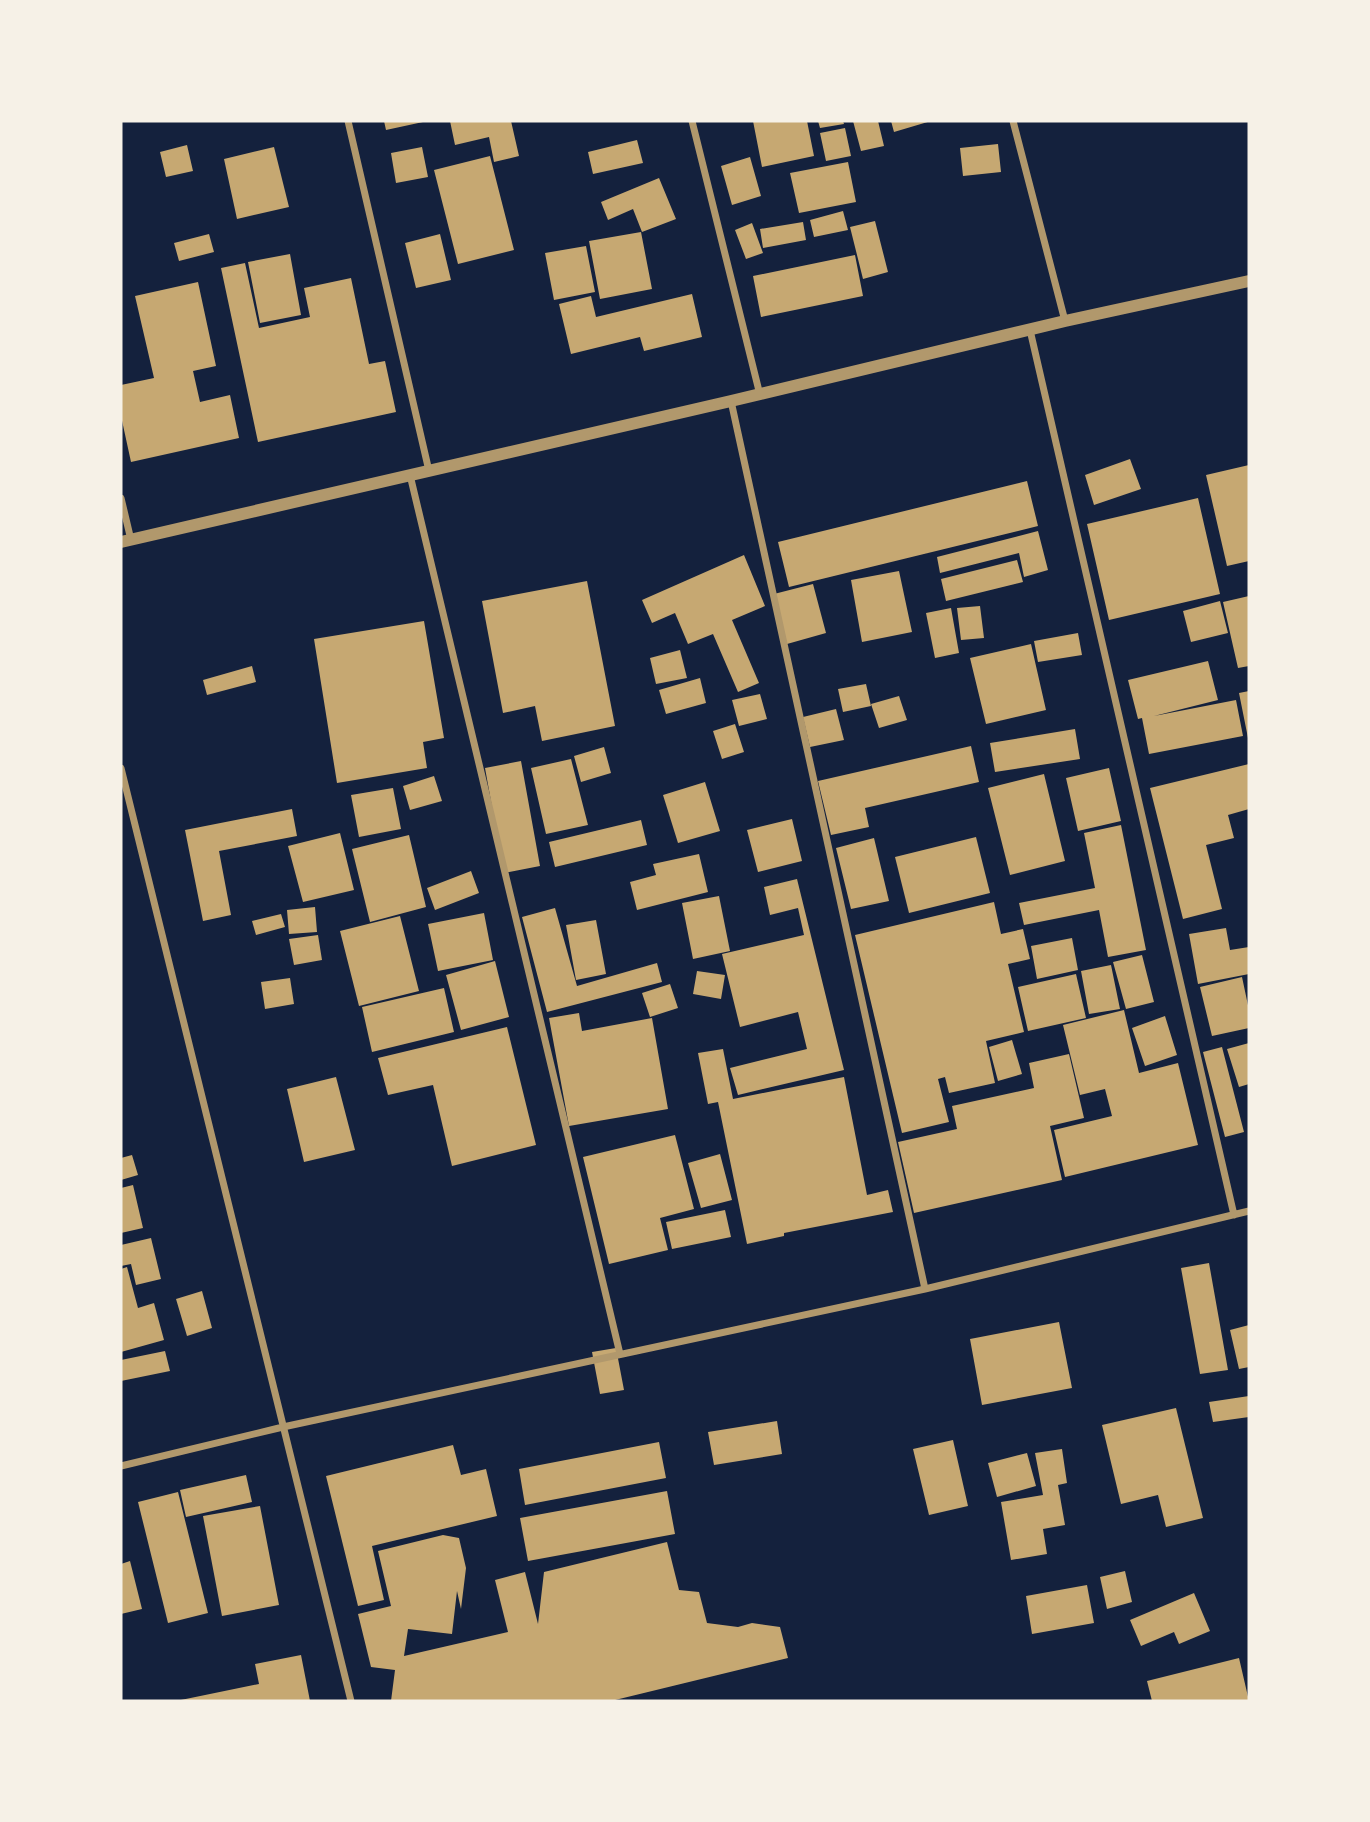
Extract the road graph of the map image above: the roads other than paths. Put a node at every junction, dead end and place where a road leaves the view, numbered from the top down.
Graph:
1 (348, 121) edge
2 (692, 121) edge
3 (1013, 121) edge
4 (1249, 281) edge
5 (1065, 321) junction
6 (1030, 330) junction
7 (760, 395) junction
8 (731, 401) junction
9 (429, 471) junction
10 (410, 475) junction
11 (121, 498) edge
12 (126, 541) edge
13 (121, 768) edge
14 (1249, 1211) edge
15 (1234, 1214) junction
16 (925, 1289) junction
17 (620, 1354) junction
18 (283, 1427) junction
19 (121, 1466) edge
20 (351, 1701) edge

1 - 9 street
2 - 7 street
3 - 5 street
4 - 5 street
5 - 6 street
6 - 7 street
6 - 15 street
7 - 8 street
8 - 9 street
8 - 16 street
9 - 10 street
10 - 12 street
10 - 17 street
11 - 12 street
13 - 18 street
14 - 15 street
15 - 16 street
16 - 17 street
17 - 18 street
18 - 19 street
18 - 20 street

